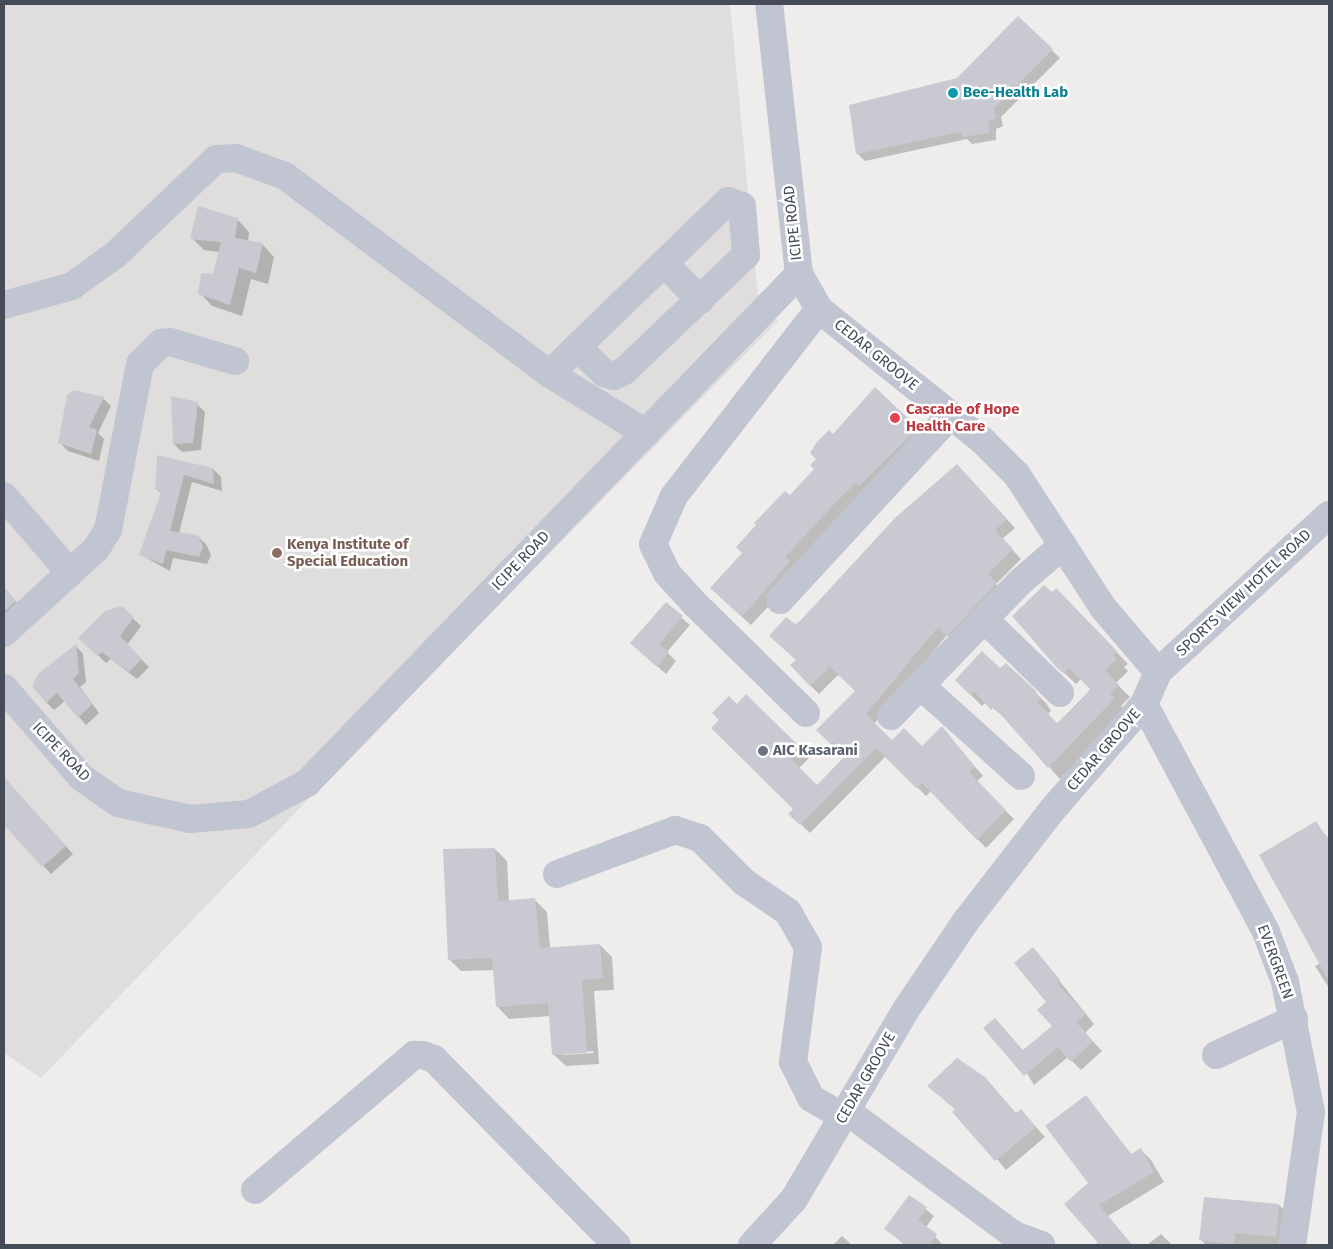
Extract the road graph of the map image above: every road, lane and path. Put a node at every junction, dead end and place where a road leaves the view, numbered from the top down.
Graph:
1 (769, 4) edge
2 (664, 263) junction
3 (798, 274) junction
4 (700, 300) junction
5 (4, 305) edge
6 (819, 309) junction
7 (577, 347) junction
8 (235, 362) dead end
9 (550, 374) junction
10 (951, 415) junction
11 (646, 433) junction
12 (4, 496) edge
13 (1329, 515) edge
14 (1062, 545) junction
15 (70, 573) junction
16 (780, 600) dead end
17 (984, 619) junction
18 (4, 633) edge
19 (1158, 672) junction
20 (920, 685) junction
21 (4, 688) edge
22 (1060, 693) dead end
23 (1144, 704) junction
24 (806, 713) dead end
25 (891, 716) dead end
26 (1021, 776) dead end
27 (557, 874) dead end
28 (1294, 1019) junction
29 (1216, 1055) dead end
30 (1320, 1111) edge
31 (846, 1114) junction
32 (255, 1190) dead end
33 (617, 1245) edge
34 (752, 1245) edge
35 (1041, 1245) edge
36 (1292, 1245) edge

1 - 3 street, ICIPE ROAD
2 - 4 street
2 - 4 street
2 - 7 street
3 - 6 street, CEDAR GROOVE
3 - 11 street, ICIPE ROAD
4 - 7 street
5 - 9 street
6 - 10 street, CEDAR GROOVE
6 - 24 street
7 - 9 street
8 - 15 street
9 - 11 street
10 - 14 street, CEDAR GROOVE
10 - 16 street
11 - 21 street, ICIPE ROAD
12 - 15 street
13 - 19 street, SPORTS VIEW HOTEL ROAD
14 - 17 street
14 - 19 street, CEDAR GROOVE
15 - 18 street
17 - 20 street
17 - 22 street
19 - 23 street, CEDAR GROOVE
20 - 25 street
20 - 26 street
23 - 28 street, EVERGREEN
23 - 31 street, CEDAR GROOVE
27 - 31 street
28 - 29 street
28 - 30 street, EVERGREEN
30 - 36 street, EVERGREEN
31 - 34 street, CEDAR GROOVE
31 - 35 street
32 - 33 street

